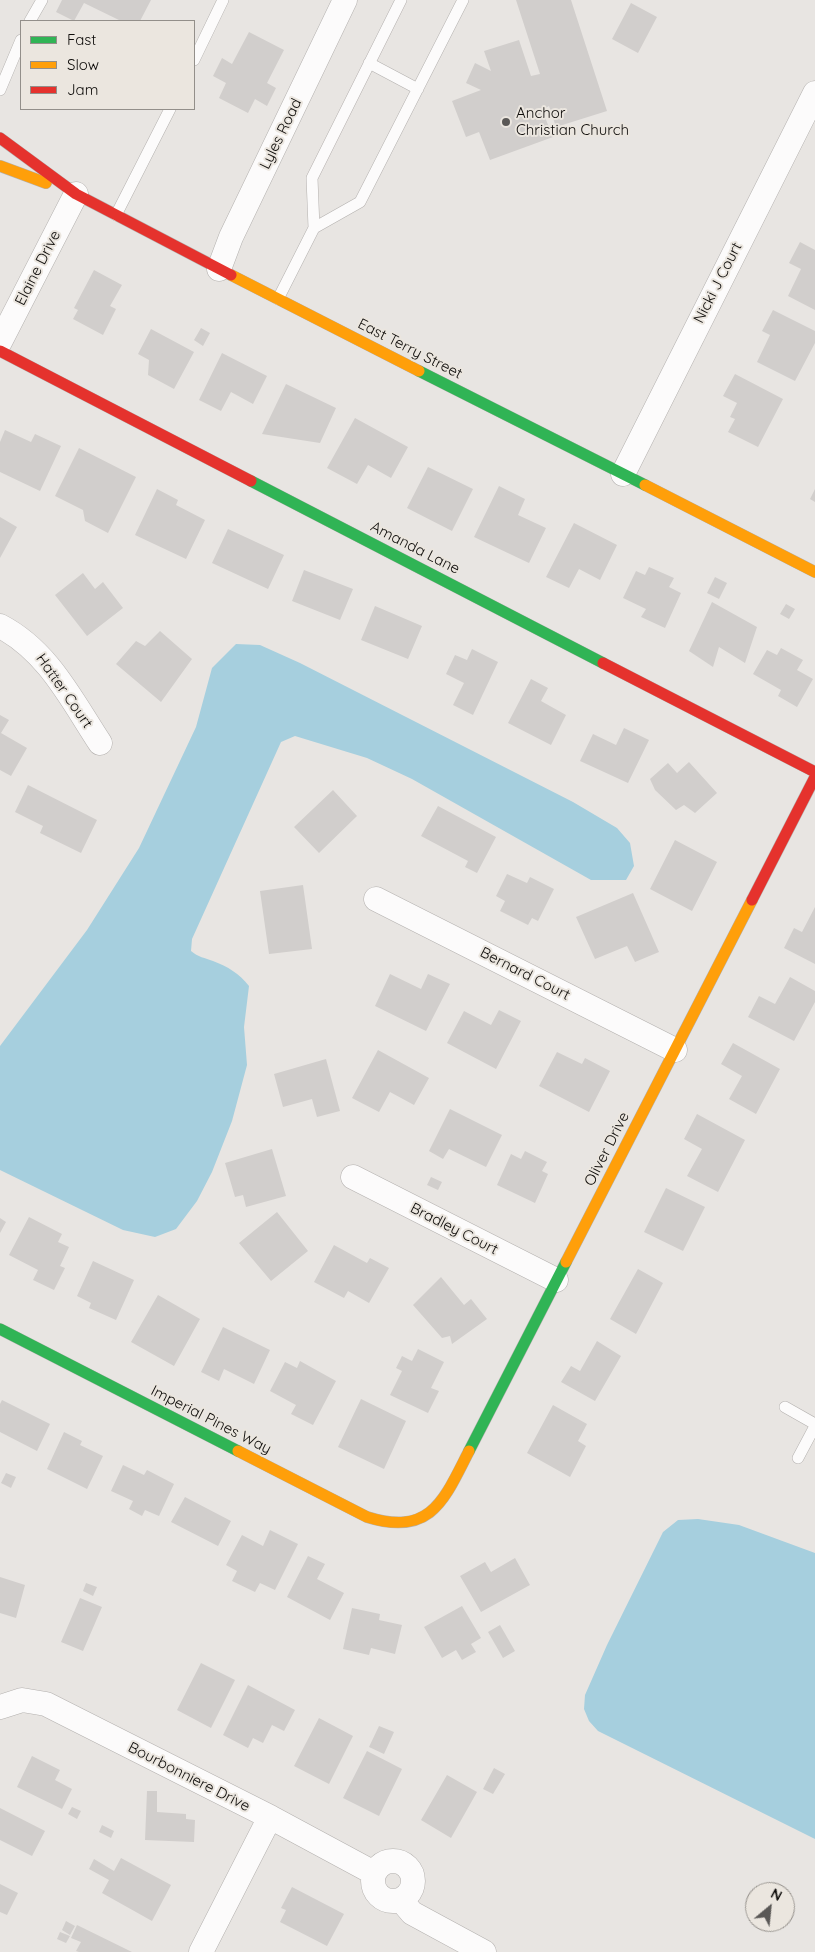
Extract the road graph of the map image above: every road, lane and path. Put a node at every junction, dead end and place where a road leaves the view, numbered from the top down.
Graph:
1 (42, 0) edge
2 (223, 0) edge
3 (346, 0) edge
4 (401, 0) edge
5 (463, 0) edge
6 (31, 20) edge
7 (20, 42) edge
8 (195, 58) edge
9 (369, 63) junction
10 (418, 89) junction
11 (0, 90) edge
12 (815, 93) edge
13 (169, 110) edge
14 (0, 138) edge
15 (0, 166) edge
16 (76, 194) junction
17 (116, 215) junction
18 (314, 228) junction
19 (219, 269) junction
20 (278, 299) junction
21 (0, 342) edge
22 (0, 351) edge
23 (623, 474) junction
24 (815, 572) edge
25 (0, 626) edge
26 (100, 743) dead end
27 (815, 772) edge
28 (815, 777) edge
29 (376, 899) dead end
30 (675, 1050) junction
31 (353, 1177) dead end
32 (556, 1280) junction
33 (0, 1329) edge
34 (785, 1407) dead end
35 (815, 1425) edge
36 (798, 1458) dead end
37 (412, 1523) joint
38 (0, 1707) edge
39 (270, 1817) junction
40 (374, 1872) junction
41 (401, 1900) junction
42 (201, 1952) edge
43 (484, 1952) edge

1 - 6 lane
2 - 8 lane
3 - 19 street, Lyles Road
4 - 9 lane
5 - 10 lane
7 - 11 lane
9 - 10 lane
9 - 18 lane
10 - 18 lane
12 - 23 street, Nicki J Court
13 - 17 lane
14 - 16 street, East Terry Street
15 - 16 street
16 - 17 street, East Terry Street
16 - 21 street, Elaine Drive
17 - 19 street, East Terry Street
18 - 20 lane
19 - 20 street, East Terry Street
20 - 23 street, East Terry Street
22 - 27 street, Amanda Lane
23 - 24 street, East Terry Street
25 - 26 street, Hatter Court
28 - 30 street, Oliver Drive
29 - 30 street, Bernard Court
30 - 32 street, Oliver Drive
31 - 32 street, Bradley Court
32 - 37 street, Oliver Drive
33 - 37 street, Imperial Pines Way
34 - 35 lane
35 - 36 lane
38 - 39 street, Bourbonniere Drive
39 - 40 street, Bourbonniere Drive
39 - 42 street
40 - 41 street
40 - 41 street
41 - 43 street

